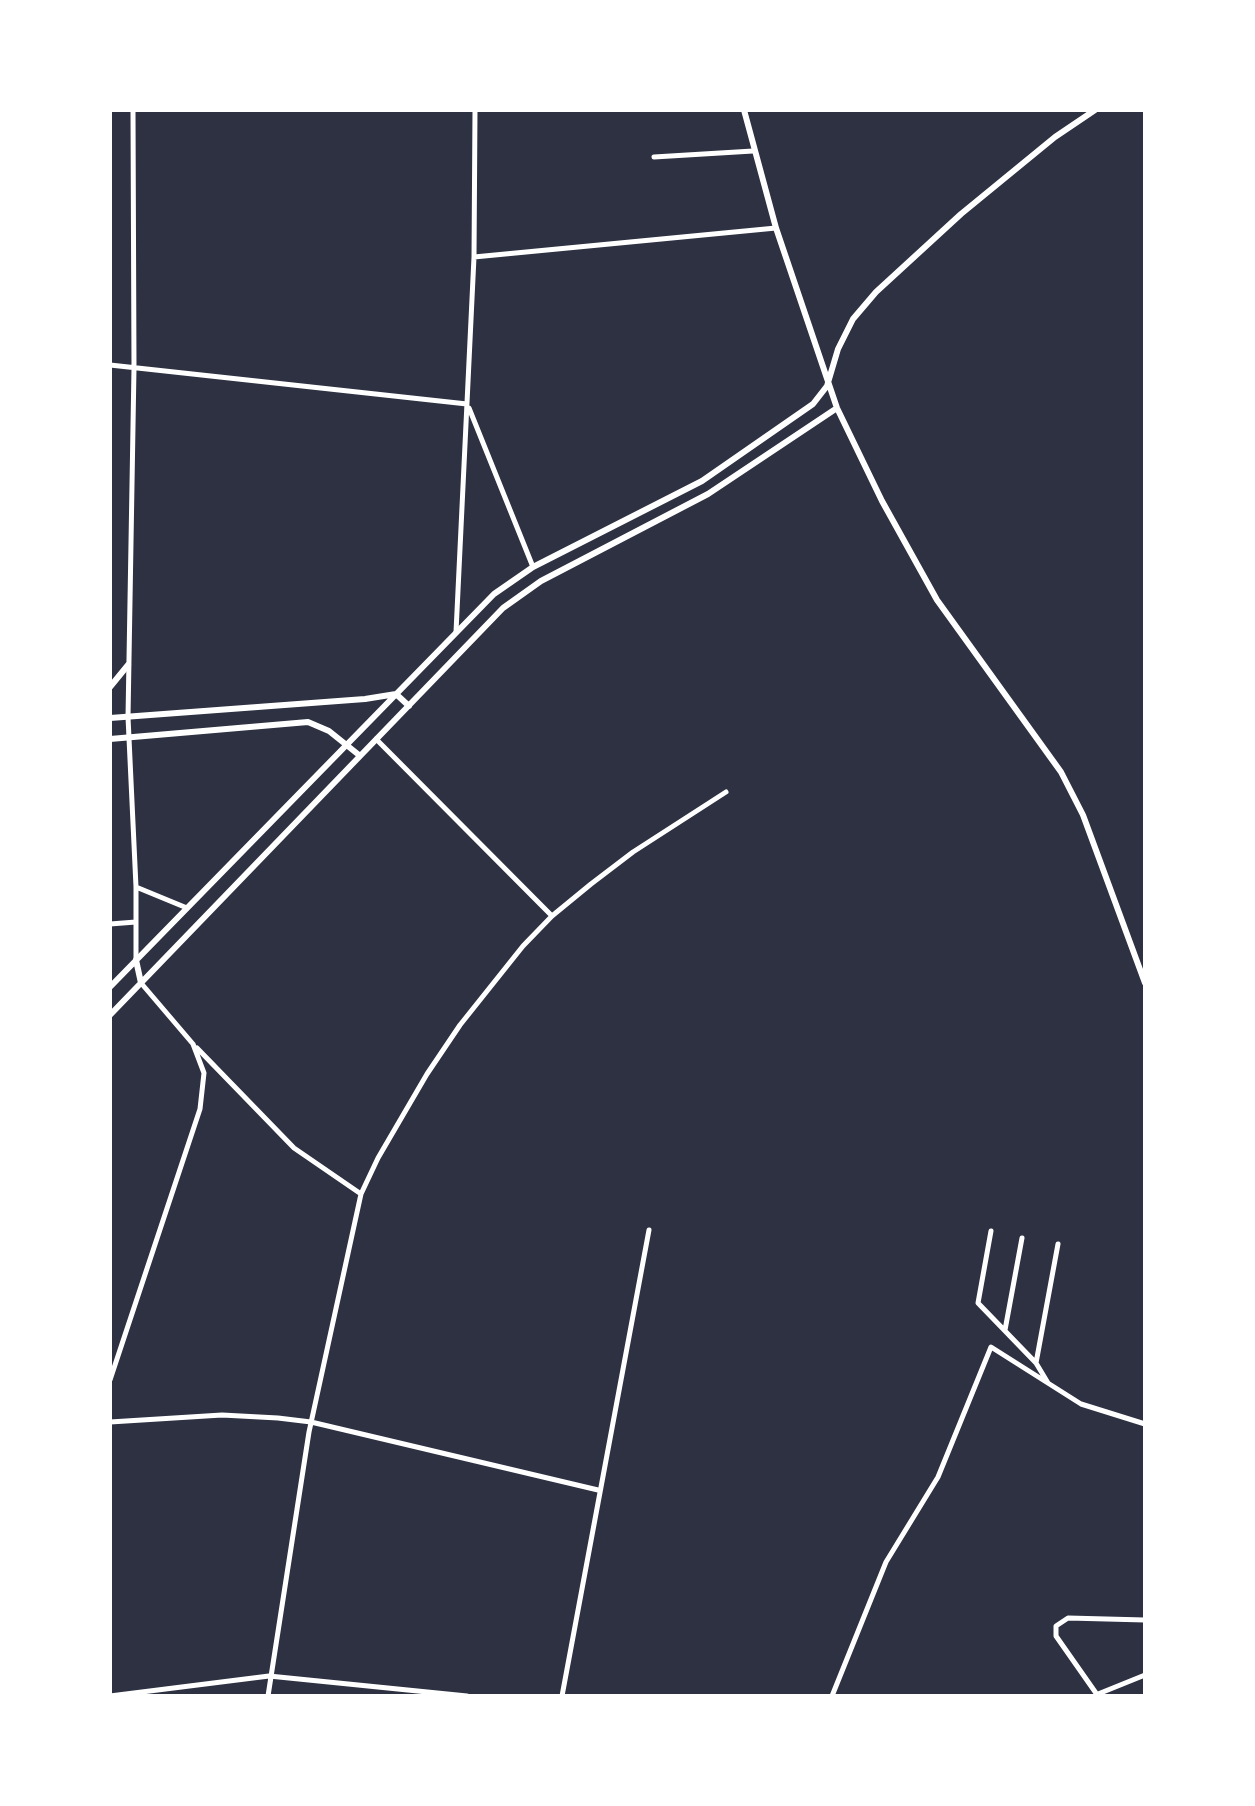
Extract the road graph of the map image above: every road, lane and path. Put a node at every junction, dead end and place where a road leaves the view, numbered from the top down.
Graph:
1 (133, 110) edge
2 (475, 110) edge
3 (744, 110) edge
4 (1095, 110) edge
5 (753, 151) junction
6 (654, 157) dead end
7 (776, 228) junction
8 (474, 257) junction
9 (110, 365) edge
10 (134, 368) junction
11 (827, 386) junction
12 (467, 404) junction
13 (837, 408) junction
14 (702, 481) junction
15 (708, 494) junction
16 (533, 567) junction
17 (456, 632) junction
18 (128, 665) junction
19 (110, 687) edge
20 (396, 694) junction
21 (409, 706) junction
22 (128, 717) junction
23 (110, 718) edge
24 (129, 737) junction
25 (110, 739) edge
26 (376, 739) junction
27 (346, 744) junction
28 (359, 755) junction
29 (726, 792) dead end
30 (136, 887) junction
31 (187, 908) junction
32 (552, 916) junction
33 (136, 922) junction
34 (110, 924) edge
35 (136, 960) junction
36 (141, 983) junction
37 (1145, 983) edge
38 (110, 987) edge
39 (110, 1015) edge
40 (193, 1044) junction
41 (361, 1194) junction
42 (649, 1230) dead end
43 (991, 1231) dead end
44 (1022, 1238) dead end
45 (1058, 1244) dead end
46 (1005, 1331) junction
47 (1036, 1363) junction
48 (110, 1380) edge
49 (1048, 1384) junction
50 (110, 1422) edge
51 (311, 1422) junction
52 (1145, 1424) edge
53 (598, 1490) junction
54 (1145, 1620) edge
55 (1145, 1675) edge
56 (269, 1676) junction
57 (1098, 1695) edge
58 (110, 1696) edge
59 (268, 1696) edge
60 (467, 1696) edge
61 (562, 1696) edge
62 (832, 1696) edge

1 - 10 street
2 - 8 street
3 - 5 street
4 - 11 street
5 - 6 street
5 - 7 street
7 - 8 street
7 - 11 street
8 - 12 street
9 - 10 street
10 - 12 street
10 - 18 street
11 - 13 street
11 - 14 street
12 - 16 street
12 - 17 street
13 - 15 street
13 - 37 street
14 - 15 street
14 - 16 street
15 - 21 street
16 - 17 street
17 - 20 street
18 - 19 street
18 - 22 street
20 - 21 street
20 - 22 street
20 - 27 street
21 - 26 street
22 - 23 street
22 - 24 street
24 - 25 street
24 - 27 street
24 - 30 street
26 - 28 street
26 - 32 street
27 - 28 street
27 - 31 street
28 - 36 street
29 - 32 street
30 - 31 street
30 - 33 street
31 - 35 street
32 - 41 street
33 - 34 street
33 - 35 street
35 - 36 street
35 - 38 street
36 - 39 street
36 - 40 street
40 - 41 street
40 - 48 street
41 - 51 street
42 - 53 street
43 - 46 street
44 - 46 street
45 - 47 street
46 - 47 street
47 - 49 street
49 - 52 street
49 - 62 street
50 - 51 street
51 - 53 street
51 - 56 street
53 - 61 street
54 - 57 street
55 - 57 street
56 - 58 street
56 - 59 street
56 - 60 street

